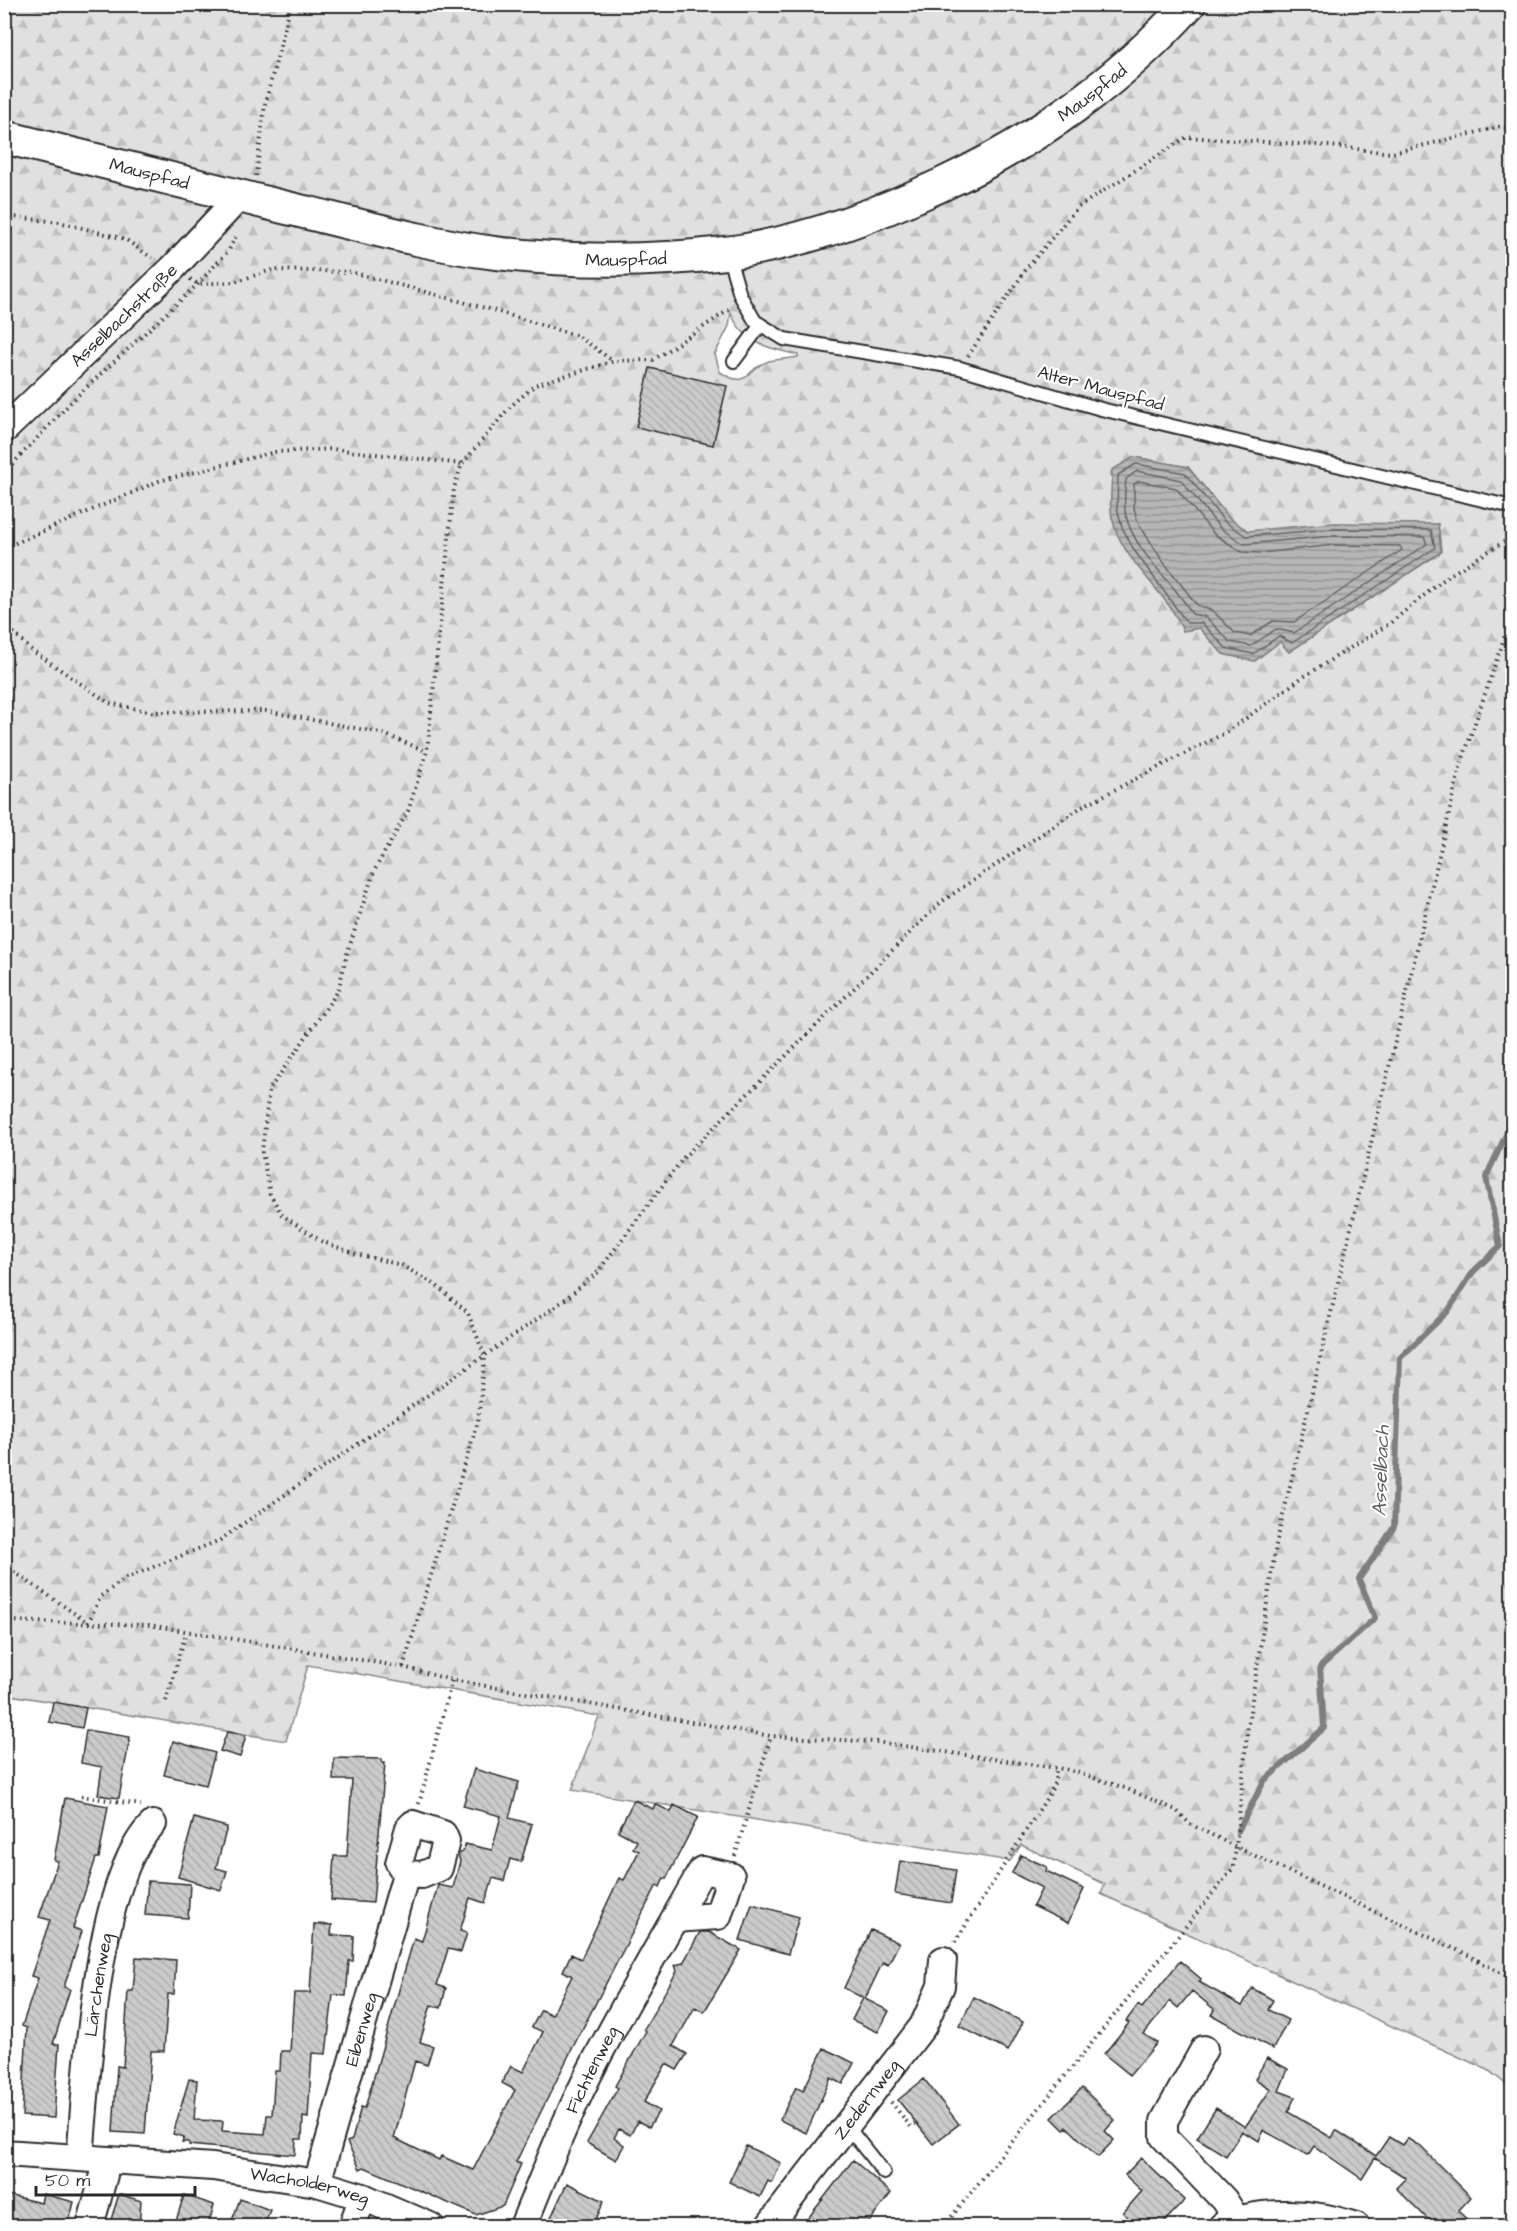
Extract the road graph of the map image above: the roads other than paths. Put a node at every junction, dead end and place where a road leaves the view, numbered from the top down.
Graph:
1 (1189, 4) edge
2 (4, 137) edge
3 (231, 205) junction
4 (728, 252) junction
5 (760, 326) junction
6 (734, 361) dead end
7 (4, 430) edge
8 (1512, 507) edge
9 (148, 1815) road end
10 (405, 1874) junction
11 (674, 1919) junction
12 (943, 1960) dead end
13 (1204, 2049) dead end
14 (845, 2128) junction
15 (4, 2153) edge
16 (92, 2159) junction
17 (884, 2173) dead end
18 (317, 2183) junction
19 (363, 2197) junction
20 (1229, 2223) edge
21 (90, 2226) edge
22 (352, 2226) edge
23 (430, 2226) edge
24 (523, 2226) edge
25 (769, 2226) edge
26 (1356, 2226) edge

1 - 4 street, Mauspfad
2 - 3 street, Mauspfad
3 - 4 street, Mauspfad
3 - 7 street, Asselbachstraße
4 - 5 lane, Alter Mauspfad
5 - 6 lane
5 - 8 lane, Alter Mauspfad
9 - 16 street, Lärchenweg
10 - 10 street, Eibenweg
10 - 18 street, Eibenweg
11 - 11 street, Fichtenweg
11 - 24 street, Fichtenweg
12 - 14 street, Zedernweg
13 - 20 street
14 - 17 lane
14 - 25 street, Zedernweg
15 - 16 street, Wacholderweg
16 - 18 street, Wacholderweg
16 - 21 street, Lärchenweg
18 - 19 street, Wacholderweg
19 - 22 street
19 - 23 street, Wacholderweg
20 - 26 street

